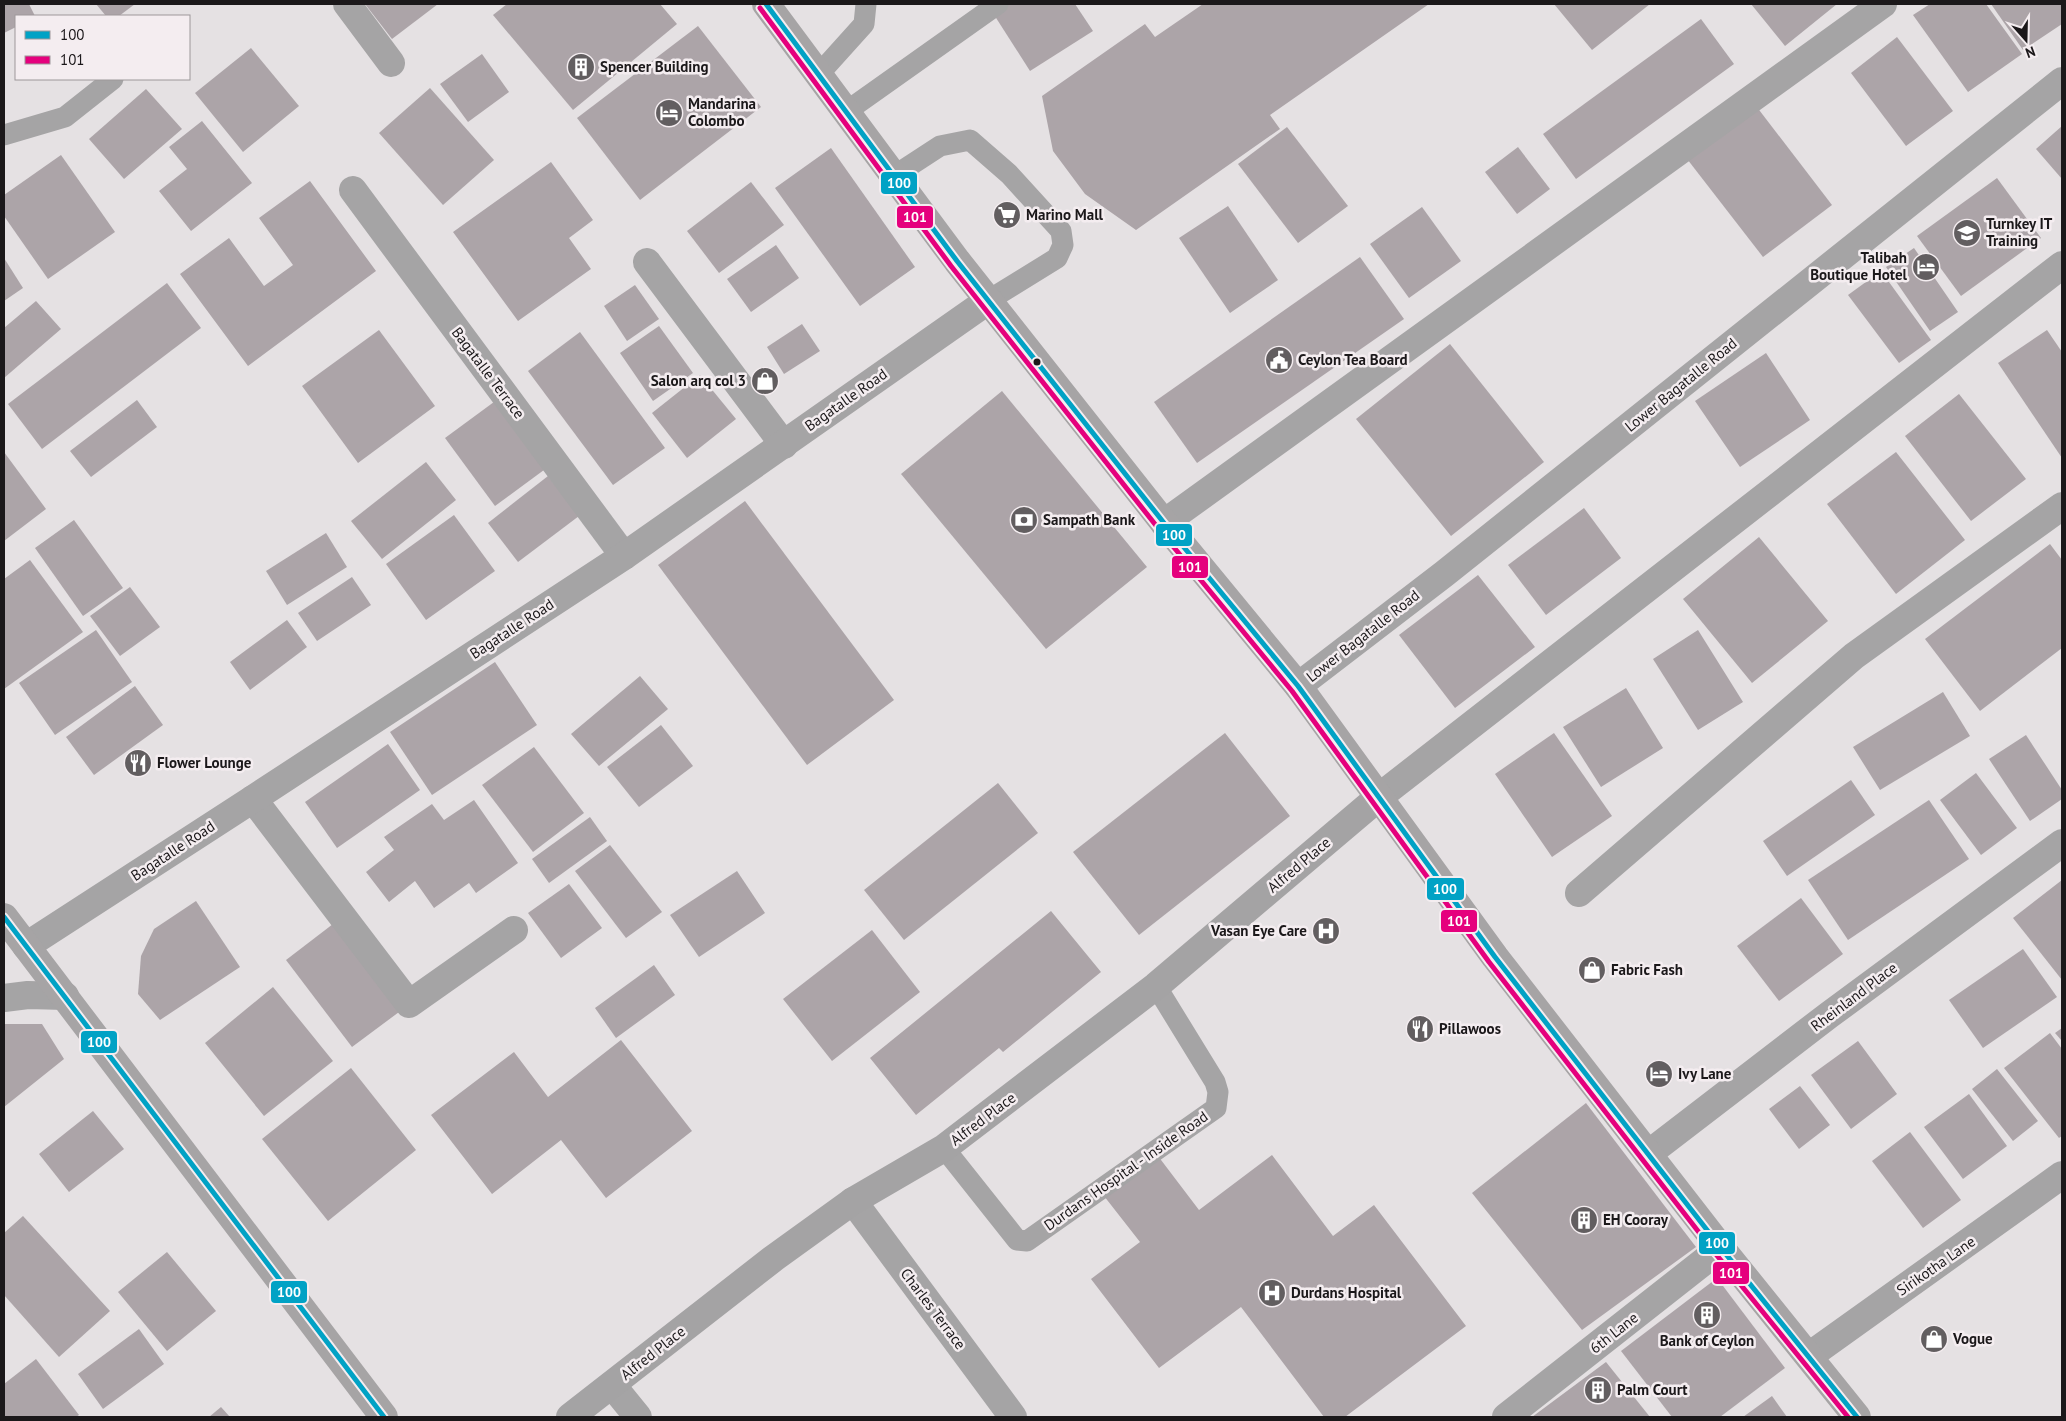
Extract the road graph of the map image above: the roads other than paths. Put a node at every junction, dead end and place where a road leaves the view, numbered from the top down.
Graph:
1 (347, 4) edge
2 (766, 4) edge
3 (866, 4) edge
4 (998, 4) edge
5 (1883, 4) edge
6 (391, 63) dead end
7 (819, 74) junction
8 (112, 80) edge
9 (2062, 80) edge
10 (847, 111) junction
11 (4, 135) edge
12 (894, 176) junction
13 (353, 190) dead end
14 (647, 262) dead end
15 (2062, 265) edge
16 (989, 300) junction
17 (784, 445) junction
18 (2062, 506) edge
19 (1164, 523) junction
20 (624, 556) junction
21 (1298, 686) junction
22 (1379, 797) junction
23 (253, 799) junction
24 (2062, 843) edge
25 (1579, 893) dead end
26 (4, 917) edge
27 (514, 930) dead end
28 (26, 946) junction
29 (1156, 986) junction
30 (65, 996) junction
31 (4, 998) edge
32 (944, 1148) junction
33 (1648, 1154) junction
34 (2062, 1175) edge
35 (853, 1201) junction
36 (1721, 1248) junction
37 (1809, 1356) junction
38 (612, 1385) junction
39 (384, 1417) edge
40 (570, 1417) edge
41 (638, 1417) edge
42 (1013, 1417) edge
43 (1506, 1417) edge
44 (1857, 1417) edge

1 - 6 street
2 - 7 highway
3 - 7 lane
4 - 10 lane
5 - 19 street
7 - 10 highway
8 - 11 lane
9 - 21 street, Lower Bagatalle Road
10 - 12 highway
12 - 16 highway
12 - 16 lane
13 - 20 street, Bagatalle Terrace
14 - 17 street
15 - 22 street
16 - 17 street, Bagatalle Road
16 - 19 highway
17 - 20 street, Bagatalle Road
18 - 25 street
19 - 21 highway
20 - 23 street, Bagatalle Road
21 - 22 highway
22 - 29 main road, Alfred Place
22 - 33 highway
23 - 27 street
23 - 28 street, Bagatalle Road
24 - 33 street, Rheinland Place
26 - 28 highway
28 - 30 highway
29 - 32 main road, Alfred Place
29 - 32 lane, Durdans Hospital - Inside Road
30 - 31 street
30 - 39 highway
32 - 35 main road, Alfred Place
33 - 36 highway
34 - 37 street, Sirikotha Lane
35 - 38 main road, Alfred Place
35 - 42 street, Charles Terrace
36 - 37 highway
36 - 43 street, 6th Lane
37 - 44 highway
38 - 40 main road, Alfred Place
38 - 41 street

